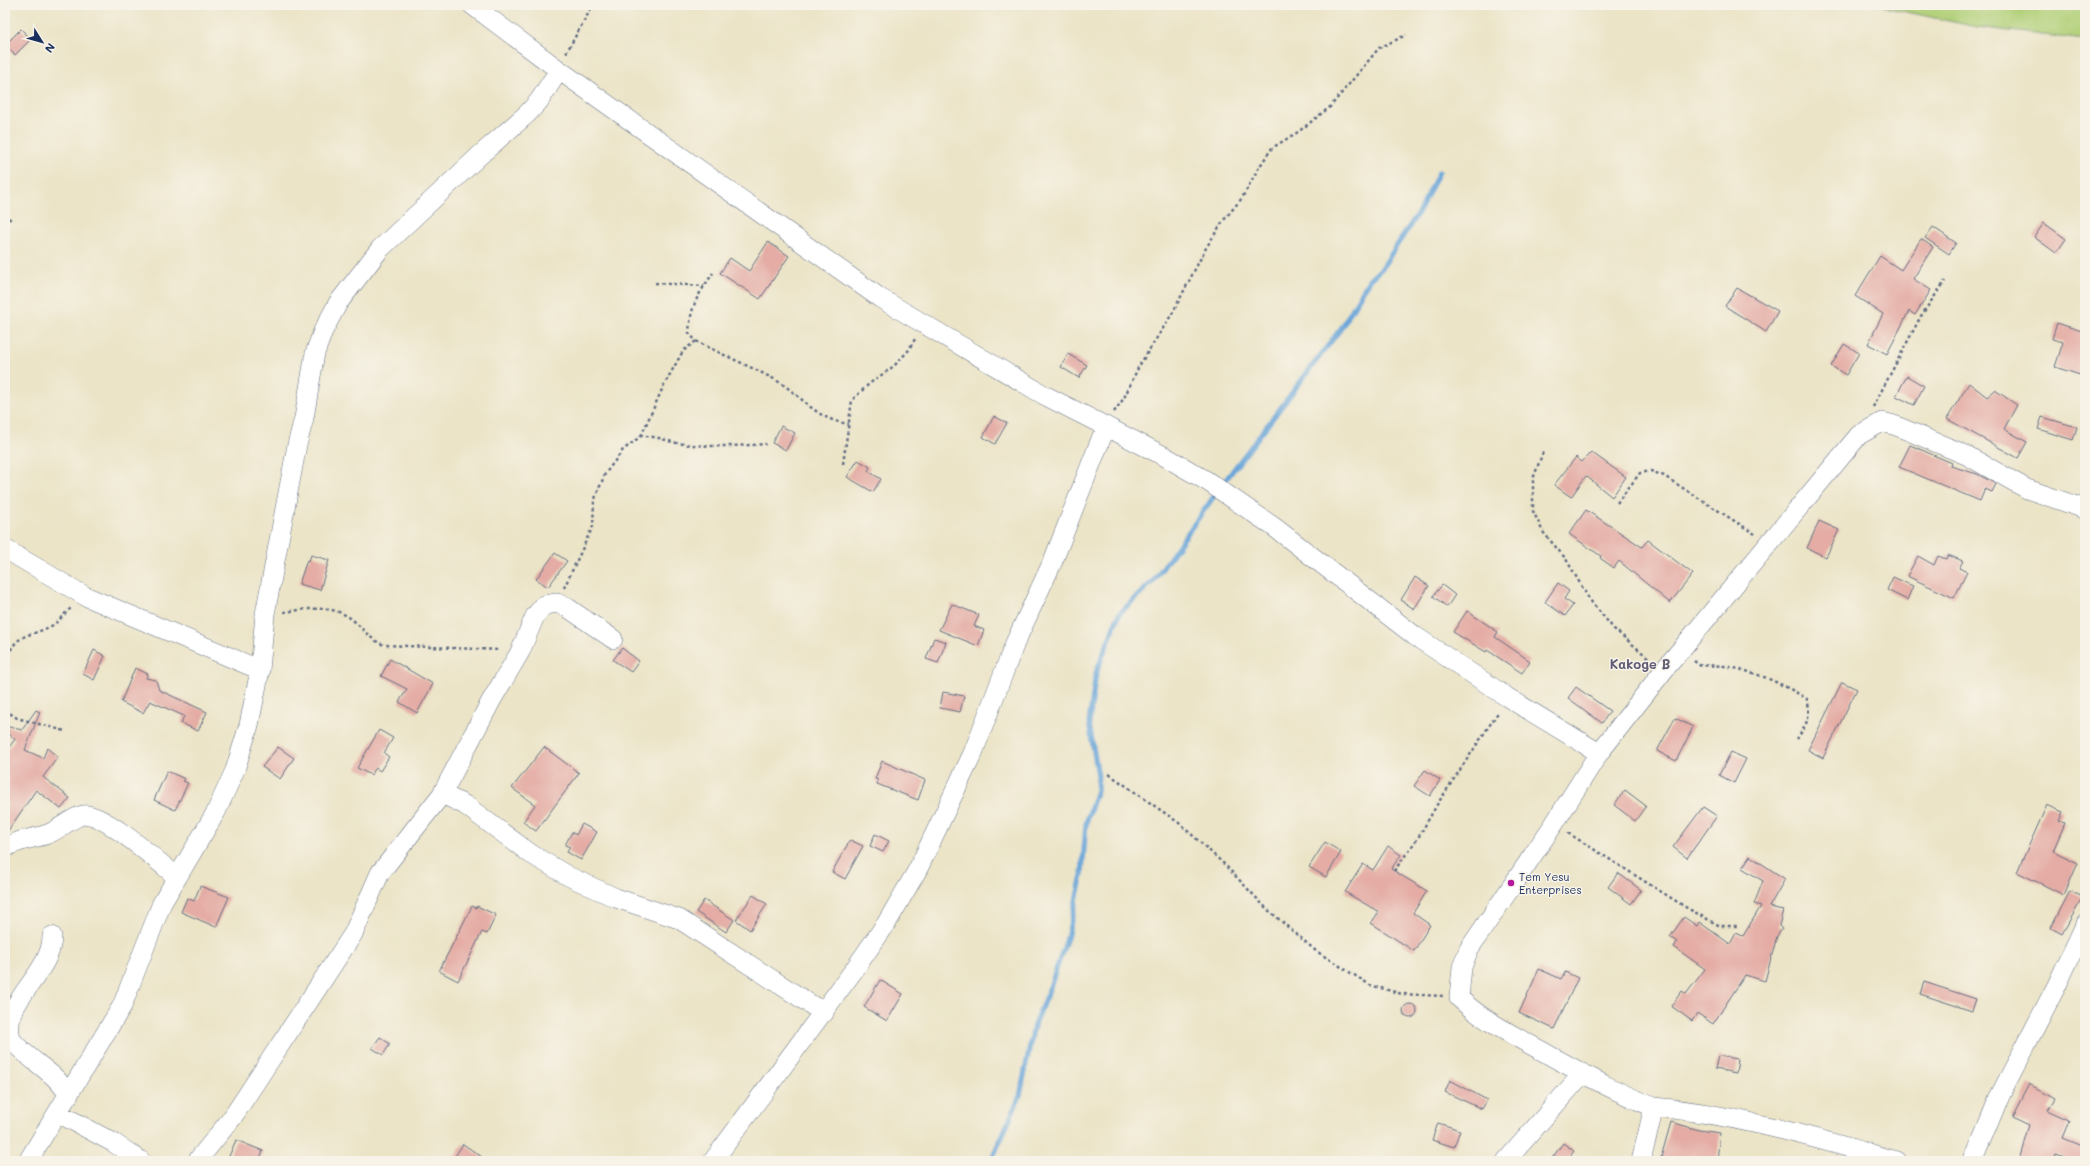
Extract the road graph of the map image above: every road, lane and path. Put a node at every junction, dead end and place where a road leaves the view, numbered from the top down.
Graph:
1 (472, 5) edge
2 (593, 5) edge
3 (1406, 35) dead end
4 (559, 70) junction
5 (5, 213) edge
6 (12, 222) dead end
7 (713, 273) dead end
8 (1945, 280) dead end
9 (655, 283) dead end
10 (704, 286) junction
11 (922, 324) junction
12 (696, 341) junction
13 (1873, 409) dead end
14 (849, 424) junction
15 (1106, 426) junction
16 (641, 436) junction
17 (766, 444) dead end
18 (1543, 452) dead end
19 (842, 464) dead end
20 (1617, 503) dead end
21 (2085, 508) edge
22 (1770, 543) junction
23 (5, 549) edge
24 (85, 596) junction
25 (557, 603) junction
26 (265, 614) junction
27 (614, 639) dead end
28 (520, 652) junction
29 (1680, 652) junction
30 (5, 660) edge
31 (260, 670) junction
32 (1664, 670) junction
33 (1507, 697) junction
34 (5, 710) edge
35 (65, 731) dead end
36 (1797, 739) dead end
37 (1599, 753) junction
38 (1109, 774) dead end
39 (442, 794) junction
40 (1554, 824) junction
41 (5, 848) edge
42 (1394, 871) dead end
43 (176, 877) junction
44 (2085, 925) edge
45 (1737, 926) dead end
46 (52, 936) dead end
47 (1459, 998) junction
48 (824, 1012) junction
49 (1583, 1073) junction
50 (69, 1095) junction
51 (1654, 1107) junction
52 (58, 1113) junction
53 (28, 1161) edge
54 (141, 1161) edge
55 (197, 1161) edge
56 (713, 1161) edge
57 (1506, 1161) edge
58 (1641, 1161) edge
59 (1897, 1161) edge
60 (1973, 1161) edge

1 - 4 street
2 - 4 path
3 - 15 path
4 - 11 street
4 - 26 street
5 - 6 path
7 - 10 path
8 - 13 path
9 - 10 path
10 - 12 path
11 - 14 path
11 - 15 street
12 - 14 path
12 - 16 path
14 - 19 path
15 - 33 street
15 - 48 street
16 - 17 path
16 - 25 path
18 - 32 path
20 - 22 path
21 - 22 street
22 - 29 street
23 - 24 street
24 - 30 path
24 - 31 street
25 - 27 street
25 - 28 street
26 - 28 path
26 - 31 street
28 - 39 street
29 - 32 street
29 - 36 path
31 - 43 street
32 - 37 street
33 - 37 street
33 - 42 path
34 - 35 path
37 - 40 street
38 - 47 path
39 - 48 street
39 - 55 street
40 - 45 path
40 - 47 street
41 - 43 street
43 - 50 street
44 - 60 street
46 - 50 street
47 - 49 street
48 - 56 street
49 - 51 street
49 - 57 street
50 - 52 street
51 - 58 street
51 - 59 street
52 - 53 street
52 - 54 street

